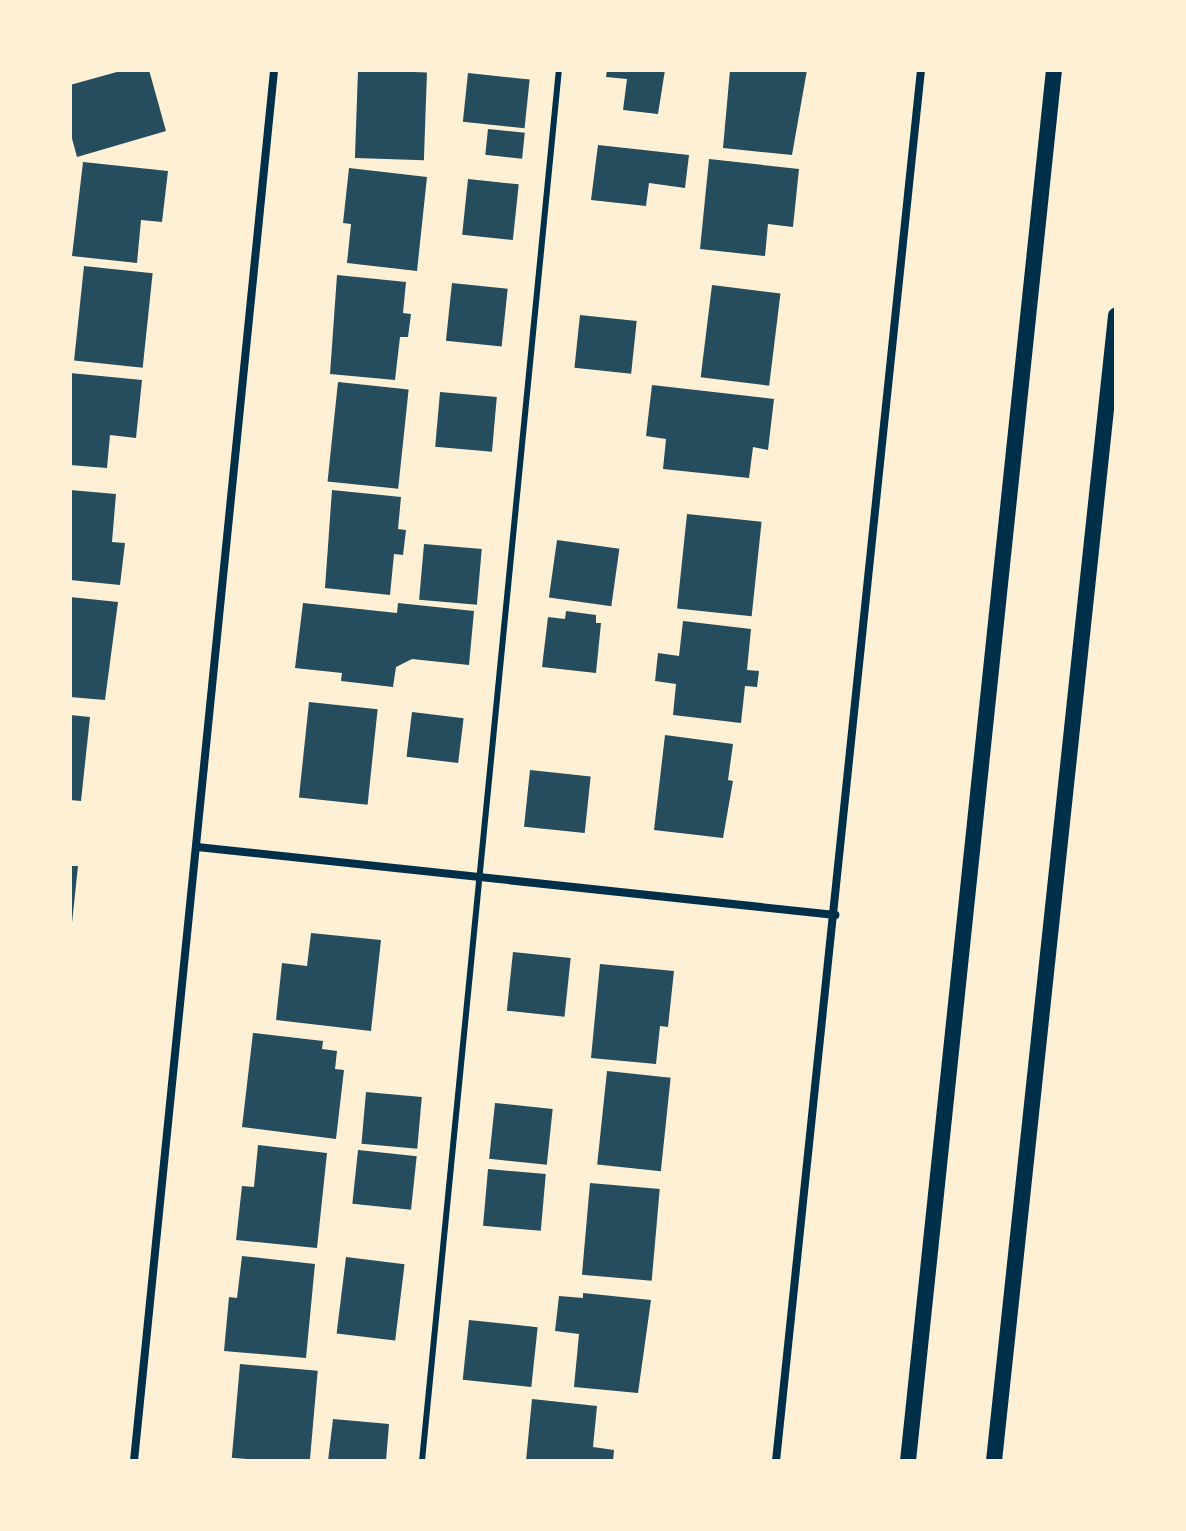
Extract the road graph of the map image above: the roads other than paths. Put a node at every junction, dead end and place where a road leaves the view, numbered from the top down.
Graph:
1 (274, 70) edge
2 (559, 70) edge
3 (921, 70) edge
4 (1054, 70) edge
5 (1116, 315) edge
6 (197, 847) junction
7 (481, 877) junction
8 (835, 915) junction
9 (134, 1461) edge
10 (422, 1461) edge
11 (776, 1461) edge
12 (908, 1461) edge
13 (994, 1461) edge

1 - 6 street
2 - 7 lane
3 - 8 street
4 - 12 main road
5 - 13 main road
6 - 7 street
6 - 9 street
7 - 8 street
7 - 10 lane
8 - 11 street

